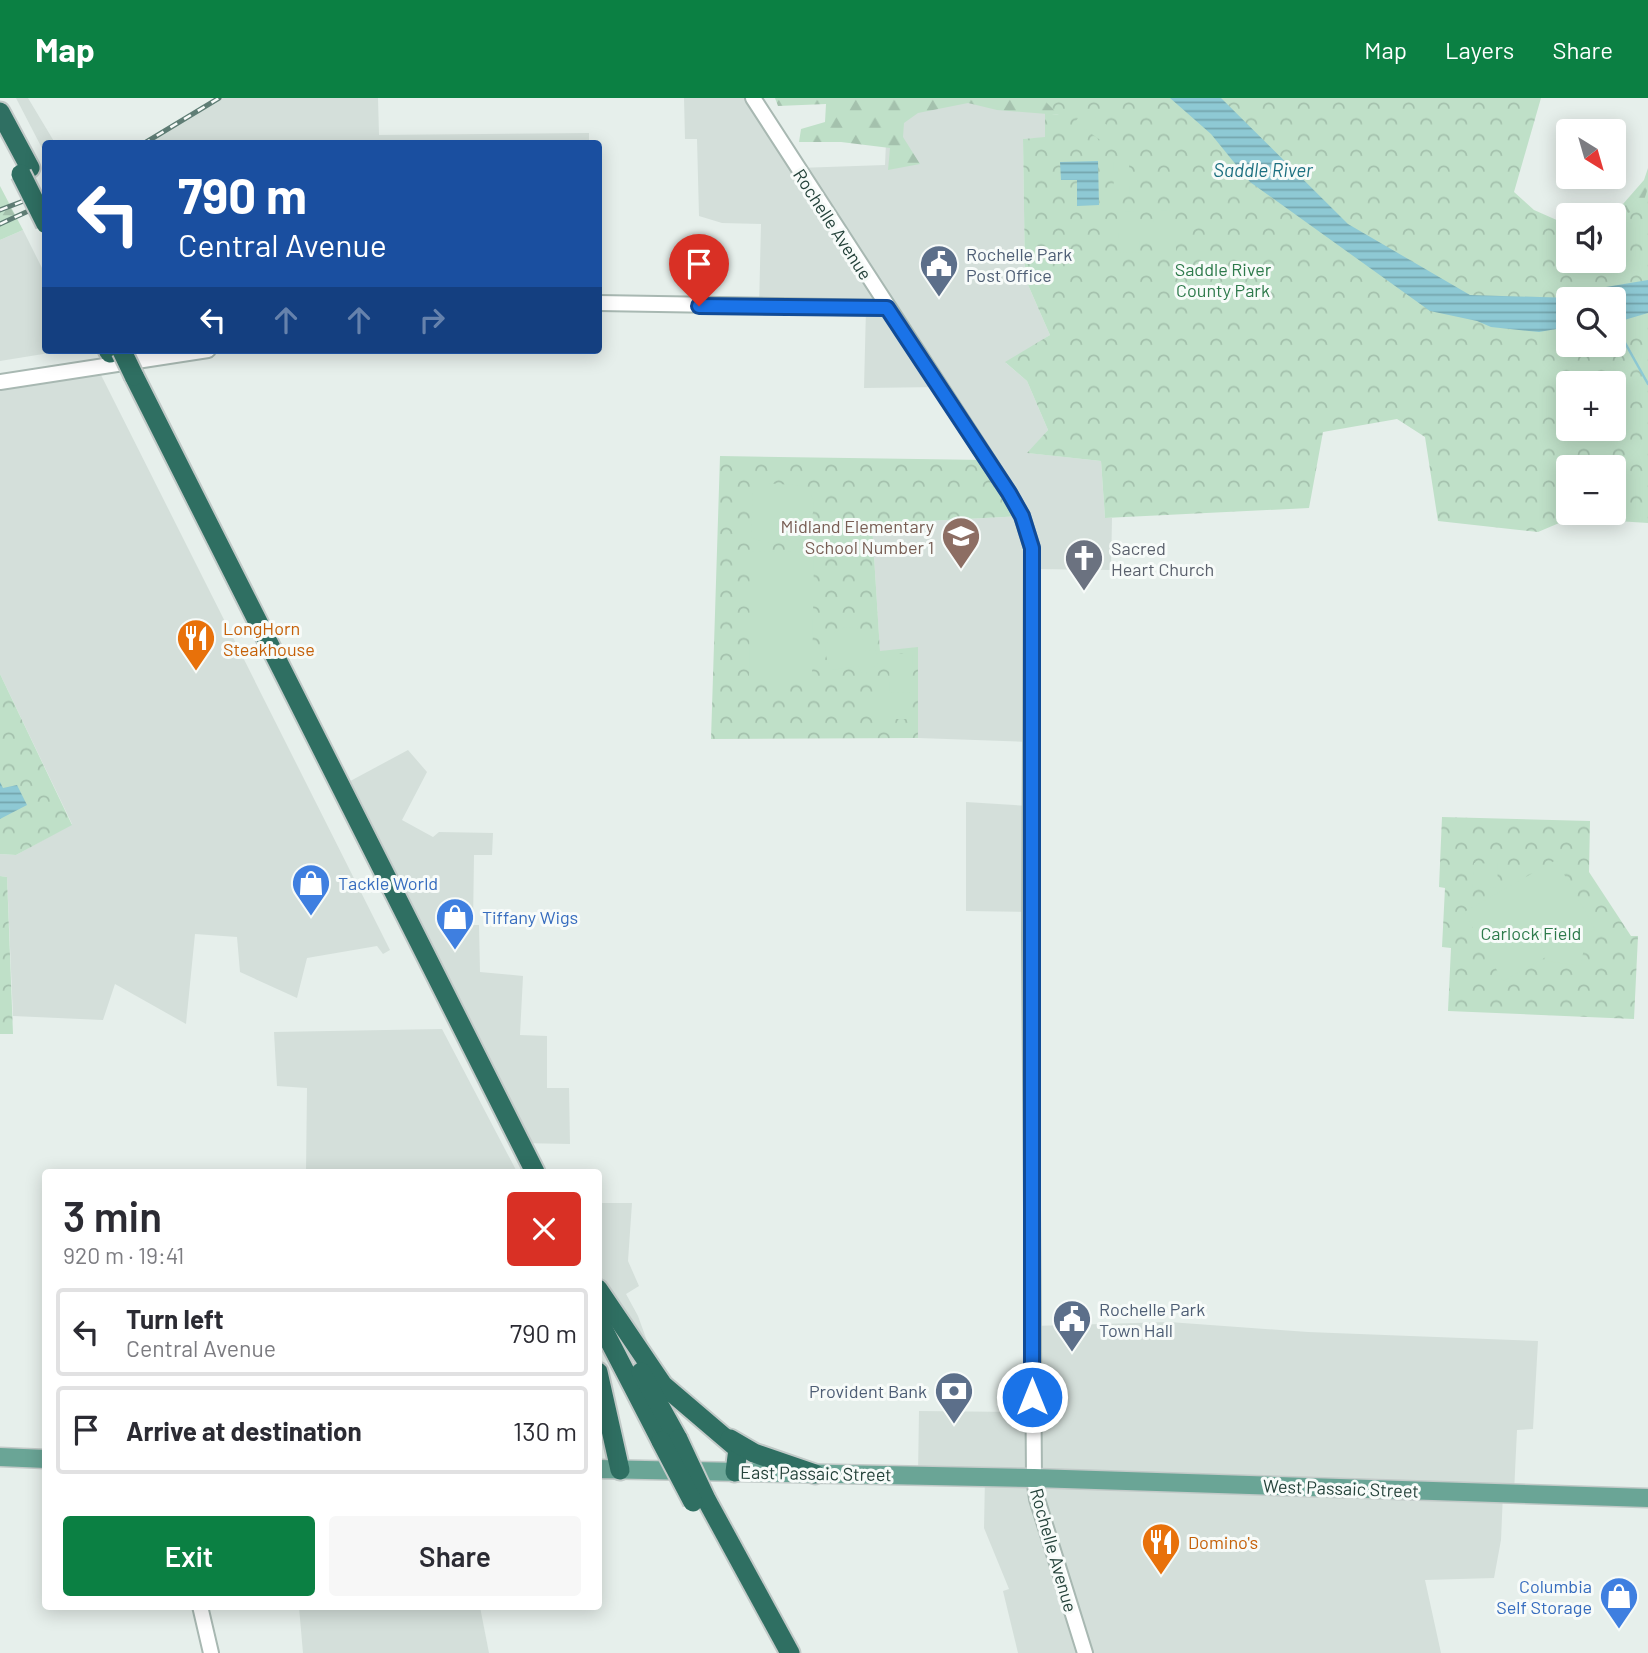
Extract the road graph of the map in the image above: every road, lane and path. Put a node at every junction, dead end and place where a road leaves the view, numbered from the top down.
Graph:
1 (753, 98) edge
2 (0, 113) edge
3 (0, 136) edge
4 (25, 171) junction
5 (42, 194) edge
6 (42, 214) edge
7 (602, 303) edge
8 (887, 308) junction
9 (117, 354) edge
10 (182, 354) edge
11 (128, 377) junction
12 (0, 382) edge
13 (521, 1169) edge
14 (533, 1169) edge
15 (602, 1297) edge
16 (602, 1299) edge
17 (602, 1326) edge
18 (602, 1387) edge
19 (609, 1413) junction
20 (602, 1438) edge
21 (730, 1439) junction
22 (669, 1440) junction
23 (0, 1457) edge
24 (42, 1459) edge
25 (602, 1469) edge
26 (620, 1470) junction
27 (735, 1472) junction
28 (816, 1474) junction
29 (1034, 1478) junction
30 (1648, 1498) edge
31 (699, 1501) junction
32 (201, 1610) edge
33 (1084, 1647) edge
34 (211, 1653) edge
35 (776, 1653) edge
36 (790, 1653) edge
37 (1092, 1653) edge

1 - 8 street, Rochelle Avenue
2 - 4 highway
3 - 4 highway
4 - 5 highway
4 - 6 highway, bridge
7 - 8 street
8 - 29 street, Rochelle Avenue
9 - 11 highway, bridge
10 - 12 street
11 - 13 highway
11 - 14 highway
15 - 21 highway
16 - 22 highway
17 - 22 highway
18 - 19 highway
19 - 20 highway
19 - 26 highway
21 - 27 highway
21 - 28 highway
22 - 31 highway, bridge
23 - 24 main road
25 - 26 main road, East Passaic Street
26 - 27 main road, East Passaic Street
27 - 28 main road, East Passaic Street
28 - 29 main road, East Passaic Street
29 - 30 main road, West Passaic Street
29 - 33 street, Rochelle Avenue
31 - 35 highway
31 - 36 highway
32 - 34 street
33 - 37 street

